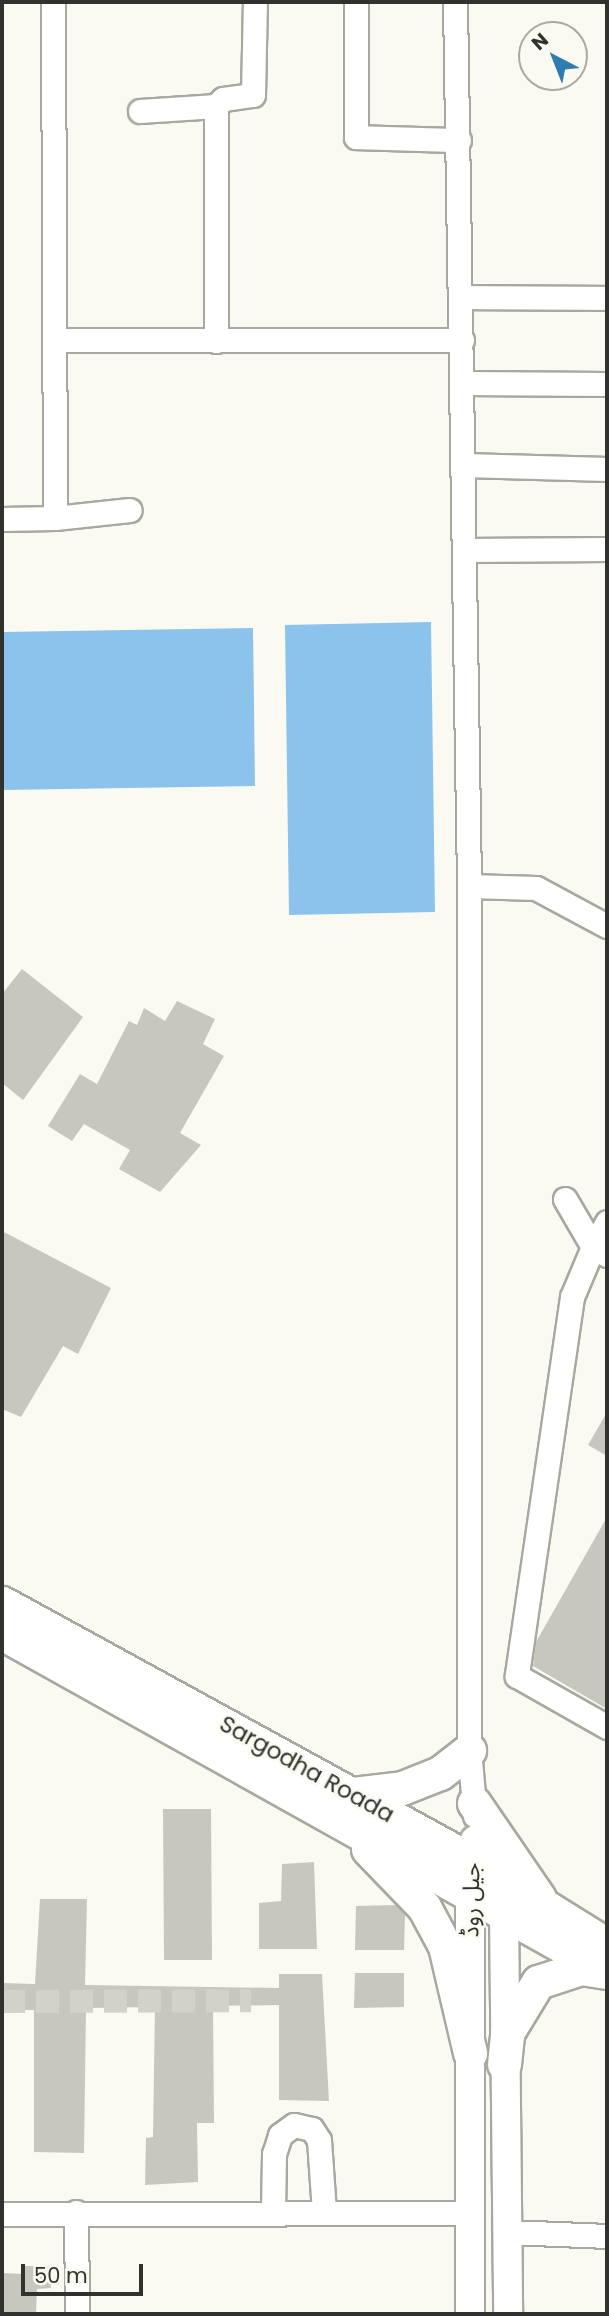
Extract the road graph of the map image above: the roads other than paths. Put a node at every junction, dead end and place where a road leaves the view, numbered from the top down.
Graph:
1 (53, 2) edge
2 (255, 2) edge
3 (356, 2) edge
4 (455, 2) edge
5 (216, 106) junction
6 (140, 111) dead end
7 (459, 140) junction
8 (461, 297) junction
9 (607, 298) edge
10 (55, 340) junction
11 (462, 340) junction
12 (216, 341) junction
13 (463, 383) junction
14 (607, 384) edge
15 (464, 465) junction
16 (607, 469) edge
17 (130, 510) dead end
18 (55, 518) junction
19 (2, 519) edge
20 (607, 549) edge
21 (465, 550) junction
22 (469, 886) junction
23 (607, 926) edge
24 (565, 1199) dead end
25 (607, 1222) edge
26 (600, 1251) edge
27 (2, 1603) edge
28 (2, 1633) edge
29 (607, 1727) edge
30 (468, 1750) junction
31 (474, 1803) junction
32 (347, 1808) junction
33 (476, 1866) junction
34 (548, 1912) junction
35 (503, 1913) junction
36 (607, 1945) edge
37 (607, 1972) edge
38 (470, 2053) junction
39 (504, 2064) junction
40 (76, 2212) junction
41 (273, 2212) junction
42 (324, 2212) junction
43 (470, 2213) junction
44 (2, 2214) edge
45 (508, 2232) junction
46 (607, 2236) edge
47 (77, 2314) edge
48 (470, 2314) edge
49 (509, 2314) edge

1 - 10 street
2 - 5 street
3 - 7 street
4 - 7 street
5 - 6 street
5 - 12 street
7 - 8 street
8 - 9 street
8 - 11 street
10 - 12 street
10 - 18 street
11 - 12 street
11 - 13 street
13 - 14 street
13 - 15 street
15 - 16 street
15 - 21 street
17 - 18 street
18 - 19 street
20 - 21 street
21 - 22 street
22 - 23 street
22 - 30 street
24 - 26 street
25 - 26 street
26 - 29 street
27 - 32 highway, Sargodha Roada
28 - 32 highway, Sargodha Roada
30 - 31 street
30 - 32 highway
31 - 33 street
31 - 34 highway
32 - 33 highway, Sargodha Roada
32 - 38 highway
33 - 34 highway, Sargodha Roada
33 - 35 highway, Sargodha Roada
33 - 38 main road, جیل روڈ
34 - 36 highway, Sargodha Roada
35 - 37 highway, Sargodha Roada
35 - 39 main road, جیل روڈ
37 - 39 highway
38 - 43 main road, جیل روڈ
39 - 45 main road, جیل روڈ
40 - 41 street
40 - 44 street
40 - 47 street
41 - 42 street
41 - 42 street
42 - 43 street
43 - 48 main road, جیل روڈ
45 - 46 street
45 - 49 main road, جیل روڈ

